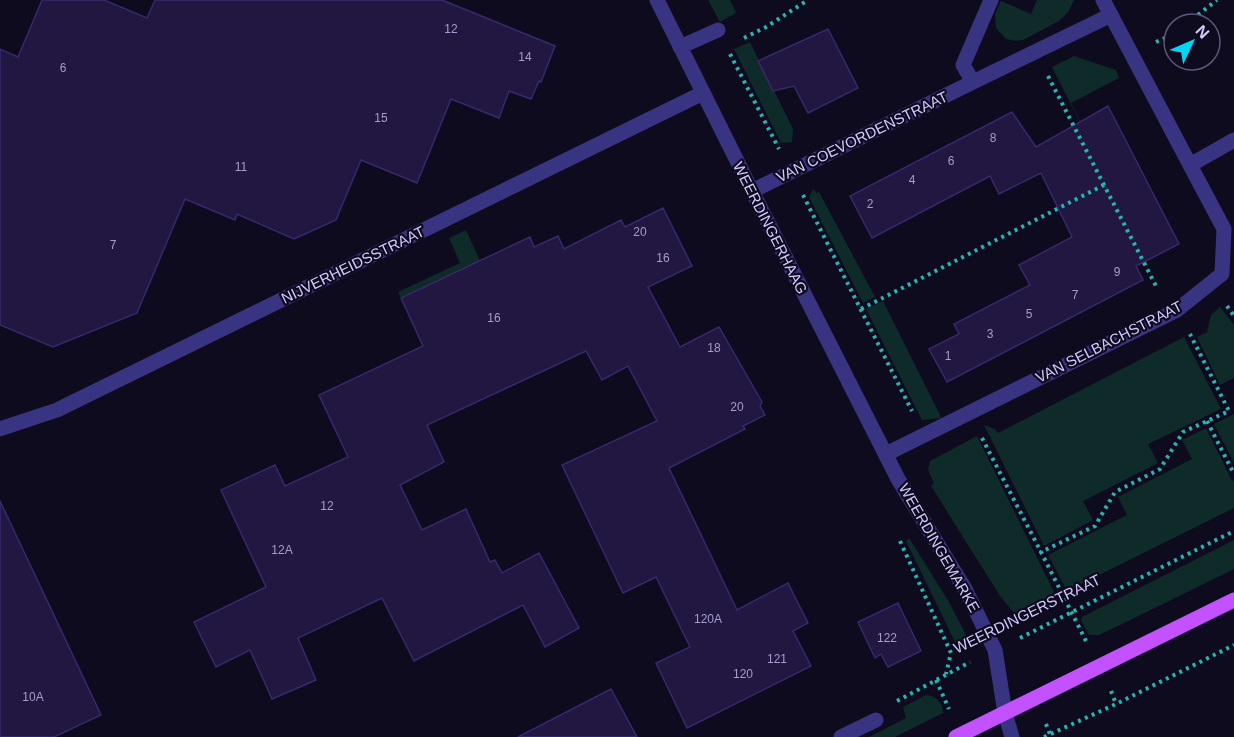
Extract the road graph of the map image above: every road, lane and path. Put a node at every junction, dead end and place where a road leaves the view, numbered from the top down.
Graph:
1 (657, 0) edge
2 (808, 0) edge
3 (991, 0) edge
4 (1103, 0) edge
5 (1217, 0) edge
6 (1202, 12) edge
7 (1111, 15) junction
8 (718, 30) joint
9 (726, 46) junction
10 (680, 47) junction
11 (1035, 51) junction
12 (972, 82) junction
13 (702, 93) junction
14 (1234, 140) edge
15 (1190, 165) junction
16 (791, 172) junction
17 (1104, 185) junction
18 (752, 191) junction
19 (861, 309) junction
20 (1173, 312) junction
21 (969, 413) junction
22 (1207, 421) junction
23 (0, 429) edge
24 (924, 435) junction
25 (886, 454) junction
26 (1234, 474) edge
27 (1234, 531) edge
28 (898, 537) dead end
29 (1041, 552) junction
30 (1234, 600) edge
31 (1072, 613) junction
32 (1234, 645) edge
33 (995, 650) junction
34 (1099, 667) junction
35 (946, 675) junction
36 (1116, 704) junction
37 (1005, 713) junction
38 (876, 720) joint
39 (841, 737) edge
40 (956, 737) edge
41 (1012, 737) edge
42 (1044, 737) edge

1 - 10 street, WEERDINGERHAAG
2 - 9 path
3 - 12 street
4 - 7 street, VAN SELBACHSTRAAT
5 - 6 path
7 - 11 street, VAN COEVORDENSTRAAT
7 - 15 street, VAN SELBACHSTRAAT
8 - 9 path
8 - 10 street
9 - 16 path
10 - 13 street, WEERDINGERHAAG
11 - 12 street, VAN COEVORDENSTRAAT
11 - 17 path
12 - 16 street, VAN COEVORDENSTRAAT
13 - 18 street, WEERDINGERHAAG
13 - 23 street, NIJVERHEIDSSTRAAT
14 - 15 street
15 - 20 street, VAN SELBACHSTRAAT
16 - 18 street, VAN COEVORDENSTRAAT
16 - 19 path
17 - 19 path
17 - 20 path
18 - 25 street, WEERDINGERHAAG
19 - 24 path
20 - 21 street, VAN SELBACHSTRAAT
20 - 22 path
21 - 24 street, VAN SELBACHSTRAAT
21 - 29 path
22 - 26 path
22 - 29 path
24 - 25 street, VAN SELBACHSTRAAT
25 - 33 street, WEERDINGEMARKE
27 - 31 path, WEERDINGERSTRAAT
28 - 35 path
29 - 31 path
30 - 34 main road
31 - 33 path, WEERDINGERSTRAAT
31 - 34 path
32 - 36 path
33 - 35 path, WEERDINGERSTRAAT
33 - 37 street, WEERDINGEMARKE
34 - 36 path
34 - 37 main road
35 - 38 path, WEERDINGERSTRAAT
36 - 42 path
37 - 40 main road
37 - 41 street, WEERDINGEMARKE
38 - 39 street

